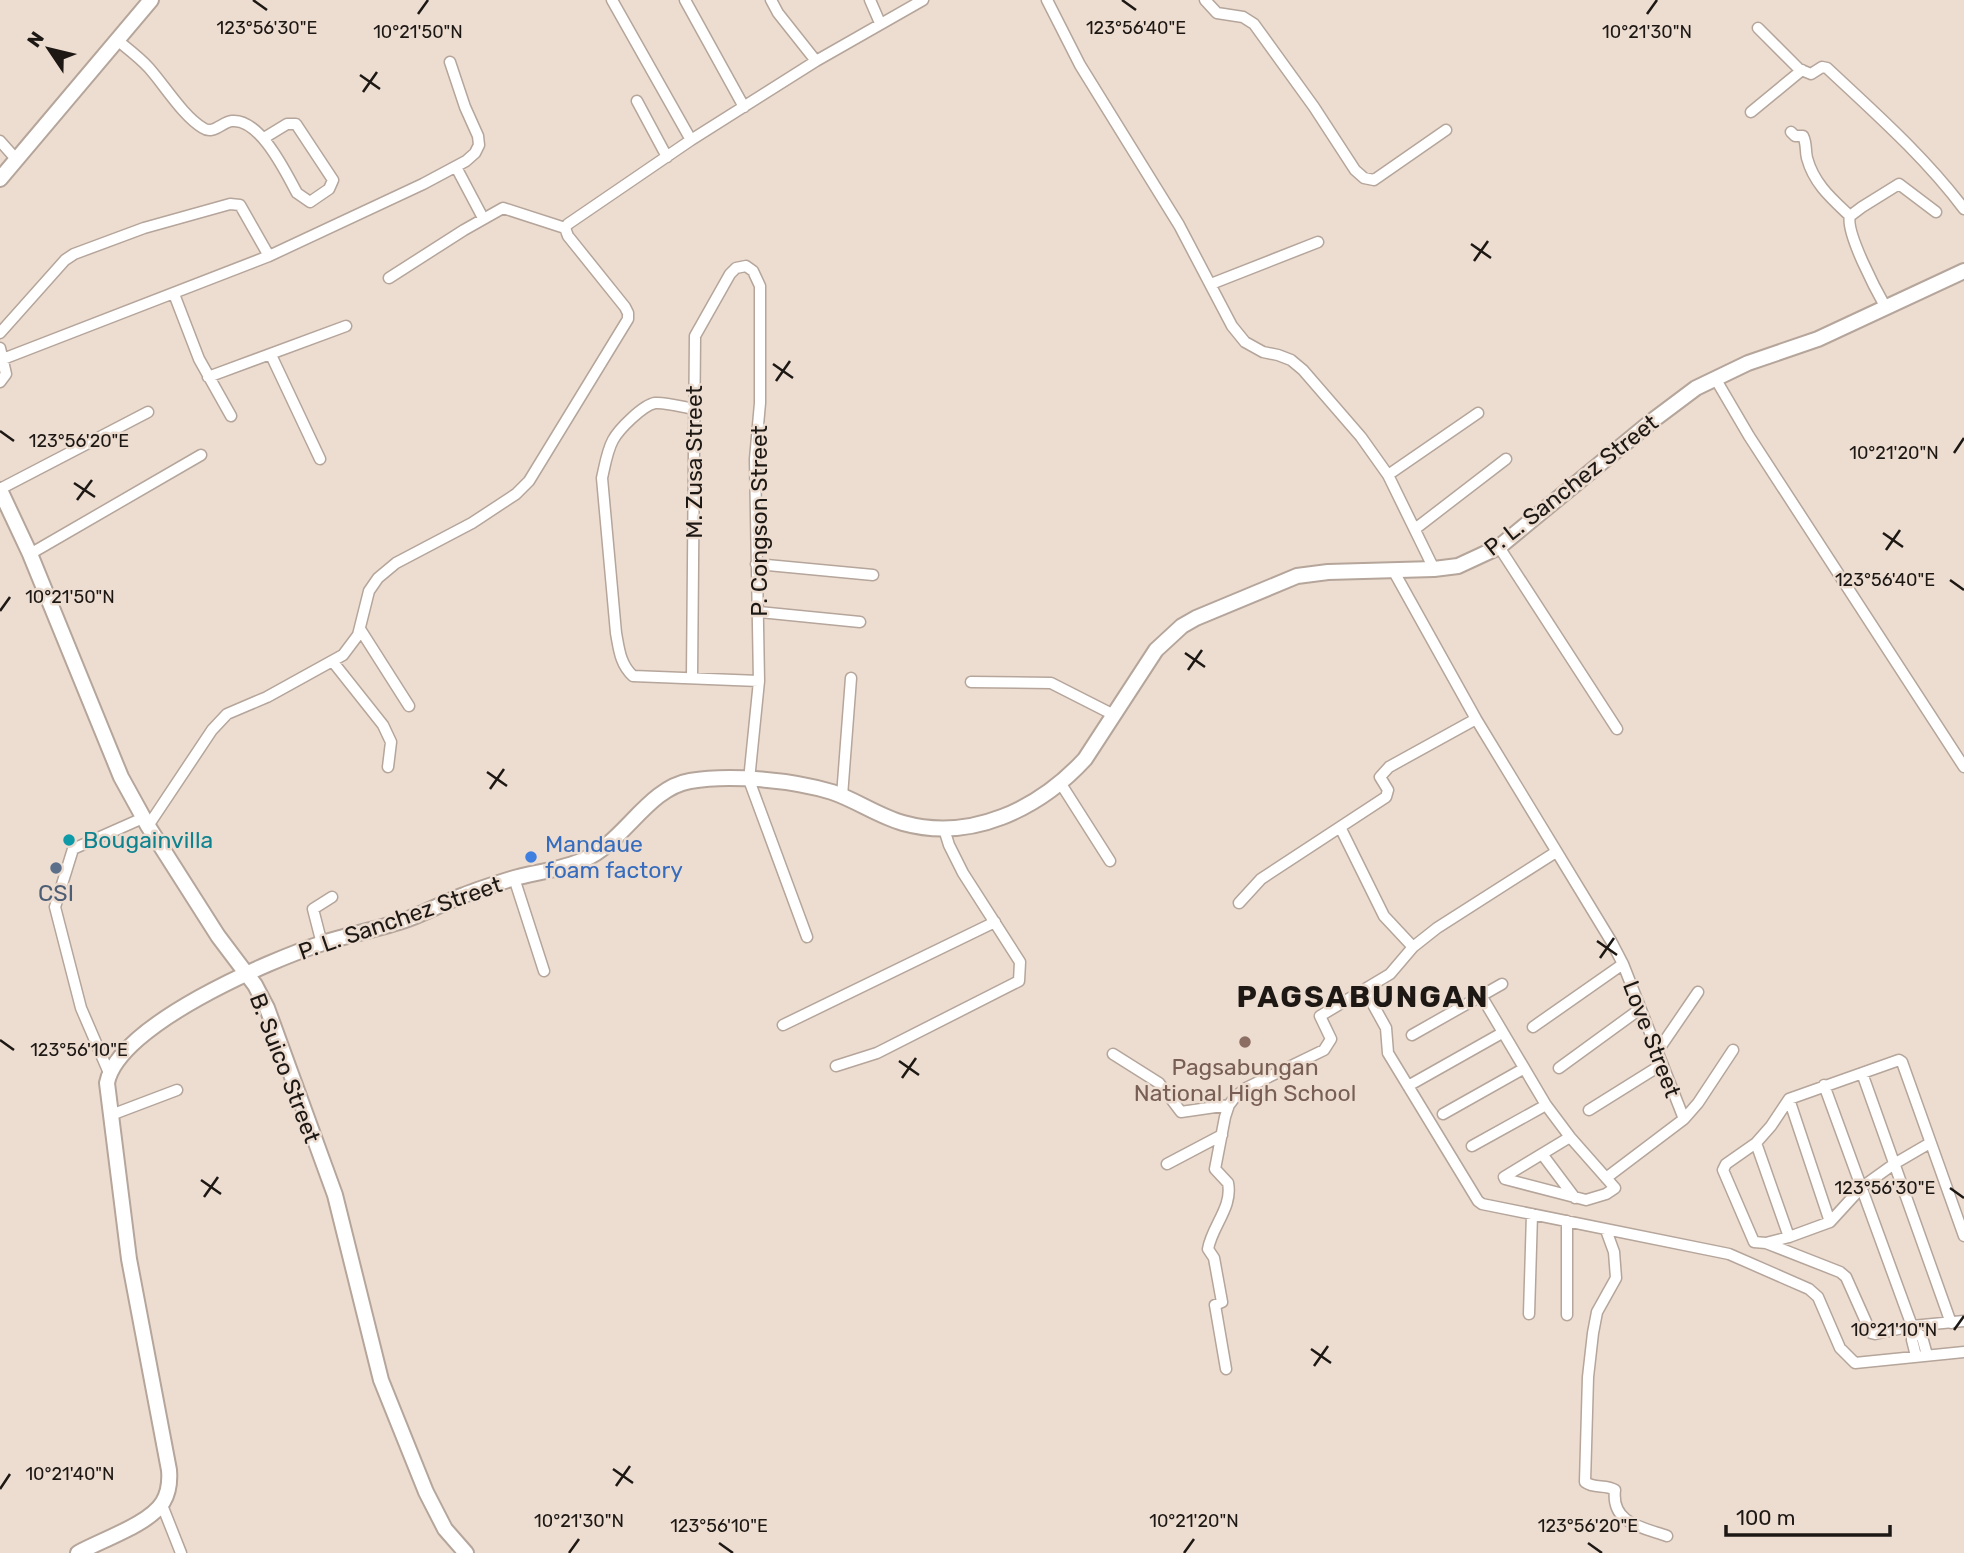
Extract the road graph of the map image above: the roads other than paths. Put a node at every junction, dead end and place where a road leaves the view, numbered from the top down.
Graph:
1 (151, 0) edge
2 (612, 0) edge
3 (685, 0) edge
4 (771, 0) edge
5 (870, 0) edge
6 (923, 0) edge
7 (1046, 0) edge
8 (1205, 0) edge
9 (880, 23) junction
10 (1758, 28) dead end
11 (117, 40) junction
12 (816, 61) junction
13 (450, 62) dead end
14 (1801, 70) junction
15 (637, 101) dead end
16 (744, 107) junction
17 (1751, 112) dead end
18 (1446, 130) dead end
19 (1791, 132) dead end
20 (264, 138) junction
21 (691, 140) junction
22 (0, 141) edge
23 (667, 157) junction
24 (16, 159) junction
25 (456, 167) junction
26 (0, 179) edge
27 (1964, 208) edge
28 (1936, 212) dead end
29 (1850, 216) junction
30 (483, 218) junction
31 (565, 228) junction
32 (1318, 242) dead end
33 (269, 256) junction
34 (746, 266) joint
35 (1964, 271) edge
36 (389, 278) dead end
37 (1210, 284) junction
38 (174, 294) junction
39 (1886, 308) junction
40 (346, 326) dead end
41 (0, 333) edge
42 (0, 348) edge
43 (271, 355) junction
44 (3, 359) junction
45 (208, 377) junction
46 (1715, 378) junction
47 (0, 382) edge
48 (694, 409) junction
49 (148, 412) dead end
50 (1478, 413) dead end
51 (231, 416) dead end
52 (201, 455) dead end
53 (320, 459) dead end
54 (1506, 459) dead end
55 (1388, 475) junction
56 (0, 490) edge
57 (1415, 528) junction
58 (1499, 548) junction
59 (30, 554) junction
60 (756, 564) junction
61 (1434, 569) junction
62 (1393, 570) junction
63 (873, 575) dead end
64 (760, 612) junction
65 (860, 622) dead end
66 (360, 629) junction
67 (333, 662) junction
68 (692, 678) junction
69 (851, 678) dead end
70 (760, 681) junction
71 (971, 682) dead end
72 (409, 706) dead end
73 (1114, 715) junction
74 (1476, 719) junction
75 (1617, 729) dead end
76 (388, 767) dead end
77 (1964, 767) edge
78 (749, 780) junction
79 (1061, 783) junction
80 (842, 796) junction
81 (145, 822) junction
82 (1340, 827) junction
83 (944, 829) junction
84 (1556, 852) junction
85 (1110, 861) dead end
86 (514, 878) junction
87 (332, 897) dead end
88 (1239, 903) dead end
89 (995, 922) junction
90 (807, 937) dead end
91 (322, 944) junction
92 (1413, 947) junction
93 (1623, 964) junction
94 (544, 971) dead end
95 (246, 973) junction
96 (1502, 984) dead end
97 (1365, 990) junction
98 (1698, 992) dead end
99 (1482, 997) junction
100 (1640, 1009) junction
101 (783, 1025) dead end
102 (1533, 1027) dead end
103 (1502, 1033) junction
104 (1412, 1035) dead end
105 (1733, 1050) dead end
106 (1657, 1052) junction
107 (1113, 1054) dead end
108 (1661, 1065) junction
109 (836, 1066) dead end
110 (1559, 1068) dead end
111 (1523, 1069) junction
112 (109, 1073) junction
113 (1862, 1073) junction
114 (1824, 1085) junction
115 (1408, 1086) junction
116 (177, 1090) dead end
117 (1789, 1099) junction
118 (1229, 1105) junction
119 (1546, 1105) junction
120 (1589, 1110) dead end
121 (1443, 1114) dead end
122 (111, 1115) junction
123 (1684, 1119) junction
124 (1222, 1135) junction
125 (1570, 1137) junction
126 (1756, 1143) junction
127 (1930, 1143) junction
128 (1472, 1146) dead end
129 (1542, 1154) junction
130 (1167, 1164) dead end
131 (1894, 1164) junction
132 (1606, 1178) junction
133 (1862, 1187) junction
134 (1576, 1199) junction
135 (1532, 1213) junction
136 (1567, 1222) junction
137 (1830, 1222) junction
138 (1606, 1230) junction
139 (1964, 1236) edge
140 (1789, 1237) junction
141 (1766, 1243) junction
142 (1529, 1314) dead end
143 (1567, 1315) dead end
144 (1964, 1321) edge
145 (1951, 1323) junction
146 (1913, 1328) junction
147 (1964, 1352) edge
148 (1927, 1355) junction
149 (1916, 1356) junction
150 (1226, 1369) dead end
151 (162, 1505) junction
152 (1667, 1536) dead end
153 (78, 1553) edge
154 (181, 1553) edge
155 (466, 1553) edge

1 - 11 street
2 - 21 street
3 - 16 street
4 - 12 street
5 - 9 street
6 - 9 street
7 - 37 street
8 - 18 street
9 - 12 street
10 - 14 street
11 - 20 street
11 - 24 street
12 - 16 street
13 - 25 street
14 - 17 street
14 - 27 street
15 - 23 street
16 - 21 street
19 - 29 street
20 - 20 street
21 - 23 street
22 - 24 street
23 - 31 street
24 - 26 street
25 - 30 street
25 - 33 street
28 - 29 street
29 - 39 street
30 - 31 street
30 - 36 street
31 - 66 street
32 - 37 street
33 - 38 street
33 - 41 street
34 - 48 street, M. Zusa Street
34 - 60 street, P. Congson Street
35 - 39 street, P. L. Sanchez Street
37 - 55 street
38 - 44 street
38 - 45 street
39 - 46 street, P. L. Sanchez Street
40 - 43 street
42 - 44 street
43 - 45 street
43 - 53 street
44 - 47 street
45 - 51 street
46 - 58 street, P. L. Sanchez Street
46 - 77 street
48 - 68 street, M. Zusa Street
48 - 68 street
49 - 56 street
50 - 55 street
52 - 59 street
54 - 57 street
55 - 57 street
56 - 59 street, B. Suico Street
57 - 61 street
58 - 61 street, P. L. Sanchez Street
58 - 75 street
59 - 81 street, B. Suico Street
60 - 63 street
60 - 64 street, P. Congson Street
61 - 62 street, P. L. Sanchez Street
62 - 73 street, P. L. Sanchez Street
62 - 74 street, Love Street
64 - 65 street
64 - 70 street, P. Congson Street
66 - 67 street
66 - 72 street
67 - 76 street
67 - 81 street
68 - 70 street
69 - 80 street
70 - 78 street, P. Congson Street
71 - 73 street
73 - 79 street, P. L. Sanchez Street
74 - 82 street
74 - 84 street, Love Street
78 - 80 street, P. L. Sanchez Street
78 - 86 street, P. L. Sanchez Street
78 - 90 street
79 - 83 street, P. L. Sanchez Street
79 - 85 street
80 - 83 street, P. L. Sanchez Street
81 - 95 street, B. Suico Street
81 - 112 street
82 - 88 street
82 - 92 street
83 - 89 street
84 - 92 street
84 - 93 street, Love Street
86 - 91 street, P. L. Sanchez Street
86 - 94 street
87 - 91 street
89 - 101 street
89 - 109 street
91 - 95 street, P. L. Sanchez Street
92 - 97 street
93 - 100 street, Love Street
93 - 102 street
95 - 112 street, P. L. Sanchez Street
95 - 155 street, B. Suico Street
96 - 99 street
97 - 115 street
97 - 118 street
98 - 106 street
99 - 103 street
99 - 104 street
100 - 106 street, Love Street
100 - 110 street
103 - 111 street
103 - 115 street
105 - 123 street
106 - 108 street, Love Street
107 - 118 street
108 - 120 street
108 - 123 street, Love Street
111 - 119 street
111 - 121 street
112 - 122 street
113 - 114 street
113 - 127 street
113 - 131 street
114 - 117 street
114 - 133 street
115 - 135 street
116 - 122 street
117 - 126 street
117 - 137 street
118 - 124 street
119 - 125 street
119 - 128 street
122 - 151 street
123 - 132 street
124 - 130 street
124 - 150 street
125 - 129 street
125 - 132 street
126 - 140 street
126 - 141 street
127 - 131 street
127 - 139 street
129 - 134 street
129 - 134 street
131 - 133 street
131 - 145 street
132 - 134 street
133 - 137 street
133 - 146 street
135 - 136 street
135 - 142 street
136 - 138 street
136 - 143 street
137 - 140 street
138 - 149 street
138 - 152 street
140 - 141 street
141 - 146 street
144 - 145 street
145 - 146 street
146 - 148 street
146 - 149 street
147 - 148 street
148 - 149 street
151 - 153 street
151 - 154 street

